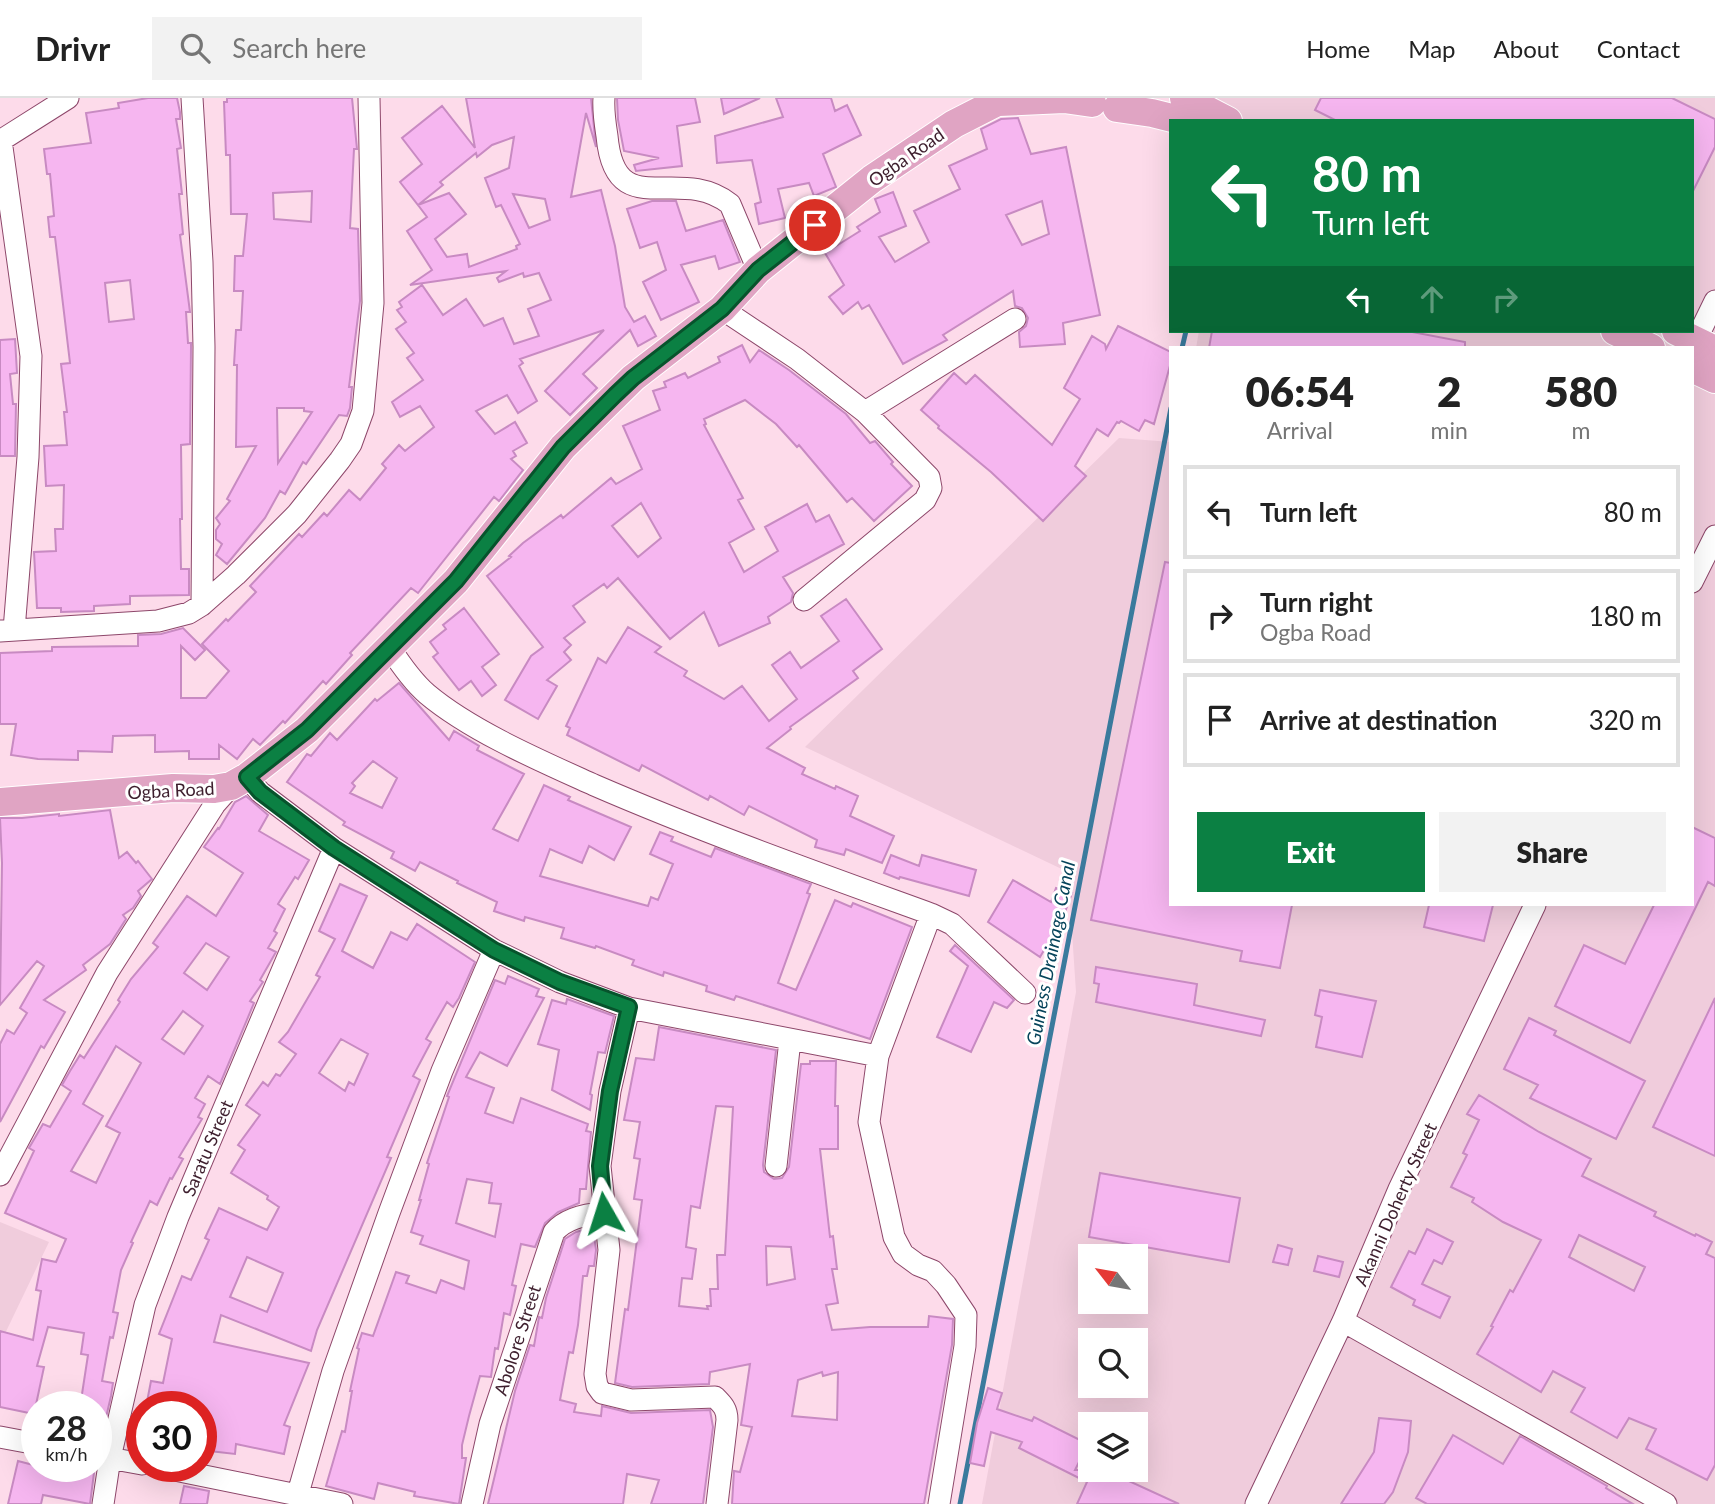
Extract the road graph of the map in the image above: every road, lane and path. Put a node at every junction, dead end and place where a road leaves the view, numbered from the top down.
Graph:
1 (68, 98) edge
2 (192, 98) edge
3 (369, 98) edge
4 (604, 98) edge
5 (1184, 98) edge
6 (1002, 100) edge
7 (1108, 102) edge
8 (1176, 119) edge
9 (1224, 119) edge
10 (1, 141) edge
11 (758, 270) junction
12 (1715, 301) edge
13 (722, 309) junction
14 (1015, 319) dead end
15 (1619, 333) edge
16 (1696, 340) edge
17 (1647, 346) edge
18 (1694, 369) edge
19 (1715, 379) edge
20 (865, 412) junction
21 (1715, 536) edge
22 (1694, 578) edge
23 (804, 600) dead end
24 (202, 605) junction
25 (7, 631) edge
26 (390, 648) junction
27 (239, 781) junction
28 (0, 802) edge
29 (334, 848) junction
30 (1535, 906) edge
31 (931, 914) junction
32 (494, 950) junction
33 (1025, 993) dead end
34 (629, 1007) junction
35 (790, 1040) junction
36 (878, 1056) junction
37 (776, 1166) dead end
38 (0, 1175) edge
39 (604, 1213) junction
40 (1343, 1321) junction
41 (112, 1424) edge
42 (0, 1437) edge
43 (21, 1441) edge
44 (217, 1481) edge
45 (103, 1482) edge
46 (296, 1499) edge
47 (103, 1504) edge
48 (342, 1504) edge
49 (472, 1504) edge
50 (717, 1504) edge
51 (939, 1504) edge
52 (1256, 1504) edge
53 (1666, 1504) edge

1 - 10 street
2 - 24 street
3 - 24 street
4 - 11 street
5 - 9 main road
6 - 7 main road, Ogba Road
6 - 11 main road, Ogba Road
7 - 8 main road, Ogba Road
10 - 25 street
11 - 13 main road, Ogba Road
12 - 16 street
13 - 20 street
13 - 26 main road, Ogba Road
14 - 20 street
15 - 17 main road
18 - 19 main road
20 - 23 street
21 - 22 street
24 - 25 street
26 - 27 main road, Ogba Road
26 - 31 street
27 - 28 main road, Ogba Road
27 - 29 street
27 - 38 street
29 - 32 street
29 - 41 street, Saratu Street
30 - 40 street, Akanni Doherty Street
31 - 33 street
31 - 36 street
32 - 34 street
32 - 46 street
34 - 35 street
34 - 39 street
35 - 36 street
35 - 37 street
36 - 51 street
39 - 49 street, Abolore Street
39 - 50 street
40 - 52 street, Akanni Doherty Street
40 - 53 street
42 - 43 street
44 - 46 street
45 - 47 street, Saratu Street
46 - 48 street

